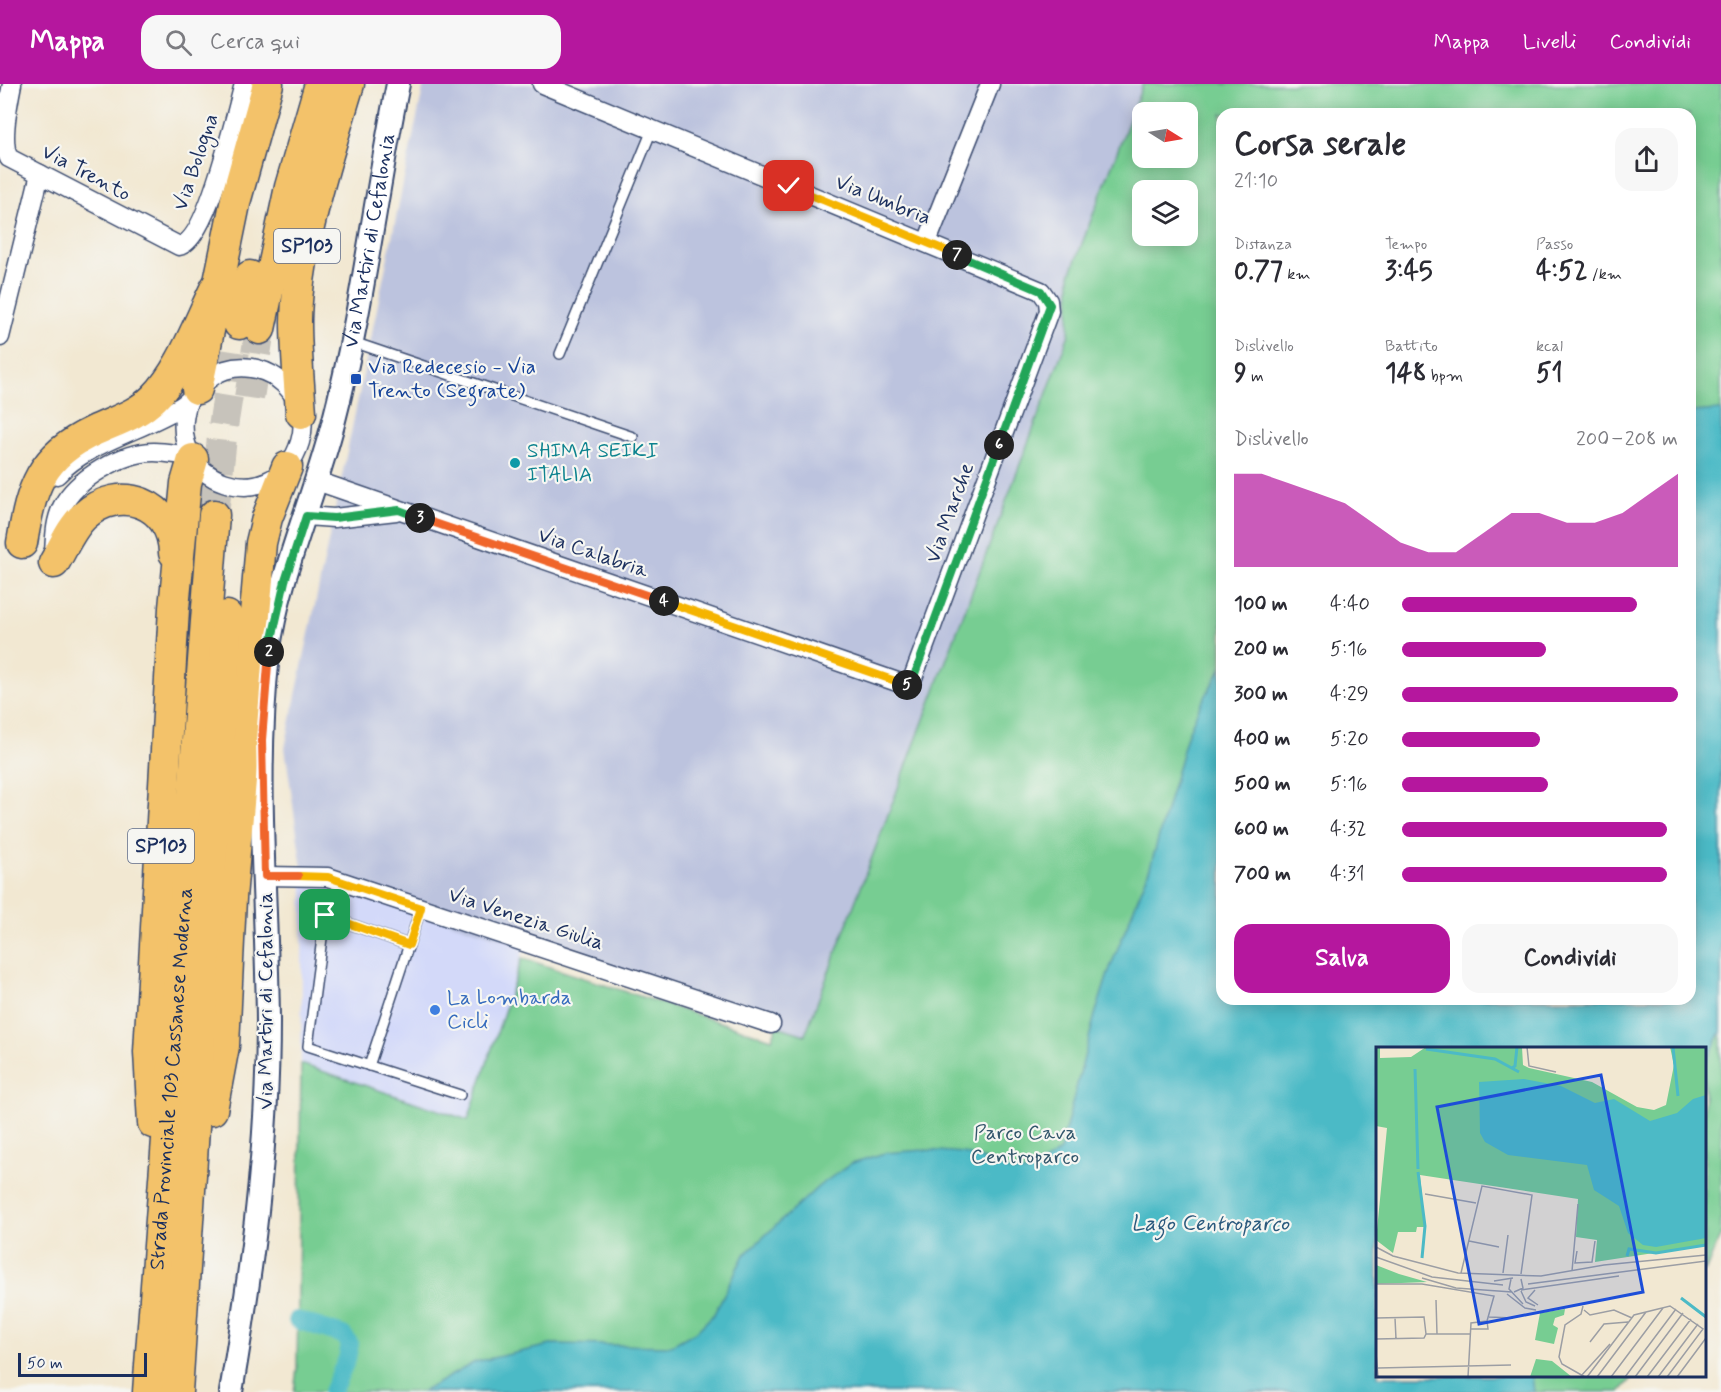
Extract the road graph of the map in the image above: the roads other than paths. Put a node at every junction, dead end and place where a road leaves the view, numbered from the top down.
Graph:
1 (12, 84) edge
2 (244, 84) edge
3 (268, 84) edge
4 (298, 84) edge
5 (320, 84) edge
6 (349, 84) edge
7 (398, 84) edge
8 (542, 84) edge
9 (990, 84) edge
10 (652, 130) junction
11 (40, 174) junction
12 (927, 242) junction
13 (179, 246) joint
14 (216, 287) junction
15 (1041, 291) joint
16 (0, 337) edge
17 (351, 341) junction
18 (560, 354) dead end
19 (193, 395) junction
20 (301, 413) junction
21 (633, 437) dead end
22 (192, 458) junction
23 (287, 467) junction
24 (317, 481) junction
25 (399, 510) junction
26 (224, 516) tunnel mouth
27 (306, 516) junction
28 (38, 553) junction
29 (174, 608) junction
30 (910, 684) joint
31 (265, 876) junction
32 (421, 908) junction
33 (409, 945) junction
34 (771, 1024) dead end
35 (369, 1066) junction
36 (460, 1095) dead end
37 (174, 1236) junction
38 (148, 1392) edge
39 (177, 1392) edge
40 (231, 1392) edge

1 - 11 street, Via Trento
2 - 13 street, Via Bologna
3 - 14 highway
4 - 5 highway, SP103
6 - 20 highway, SP103
7 - 17 street, Via Martiri di Cefalonia
8 - 10 street, Via Umbria
9 - 12 street
10 - 12 street, Via Umbria
10 - 18 lane
11 - 13 street, Via Trento
11 - 16 street
12 - 15 street, Via Umbria
14 - 19 highway
14 - 28 highway
15 - 30 street, Via Marche
17 - 21 lane
17 - 24 street, Via Martiri di Cefalonia
19 - 20 street
19 - 22 street
19 - 28 street
20 - 23 street
22 - 23 street
22 - 28 street
22 - 29 highway, SP103
23 - 37 highway, SP103
24 - 25 street, Via Calabria
24 - 27 street, Via Martiri di Cefalonia
25 - 27 street, Via Calabria
25 - 30 street, Via Calabria
26 - 37 highway, Strada Provinciale 103 Cassanese Moderna / SP103
27 - 31 street, Via Martiri di Cefalonia
28 - 29 highway, SP103
29 - 37 highway, SP103
31 - 32 street, Via Venezia Giulia
31 - 40 street, Via Martiri di Cefalonia
32 - 33 lane
32 - 34 street, Via Venezia Giulia
33 - 35 lane
33 - 35 lane
35 - 36 lane
37 - 38 highway, Strada Provinciale 103 Cassanese Moderna / SP103
37 - 39 highway, Strada Provinciale 103 Cassanese Moderna / SP103

